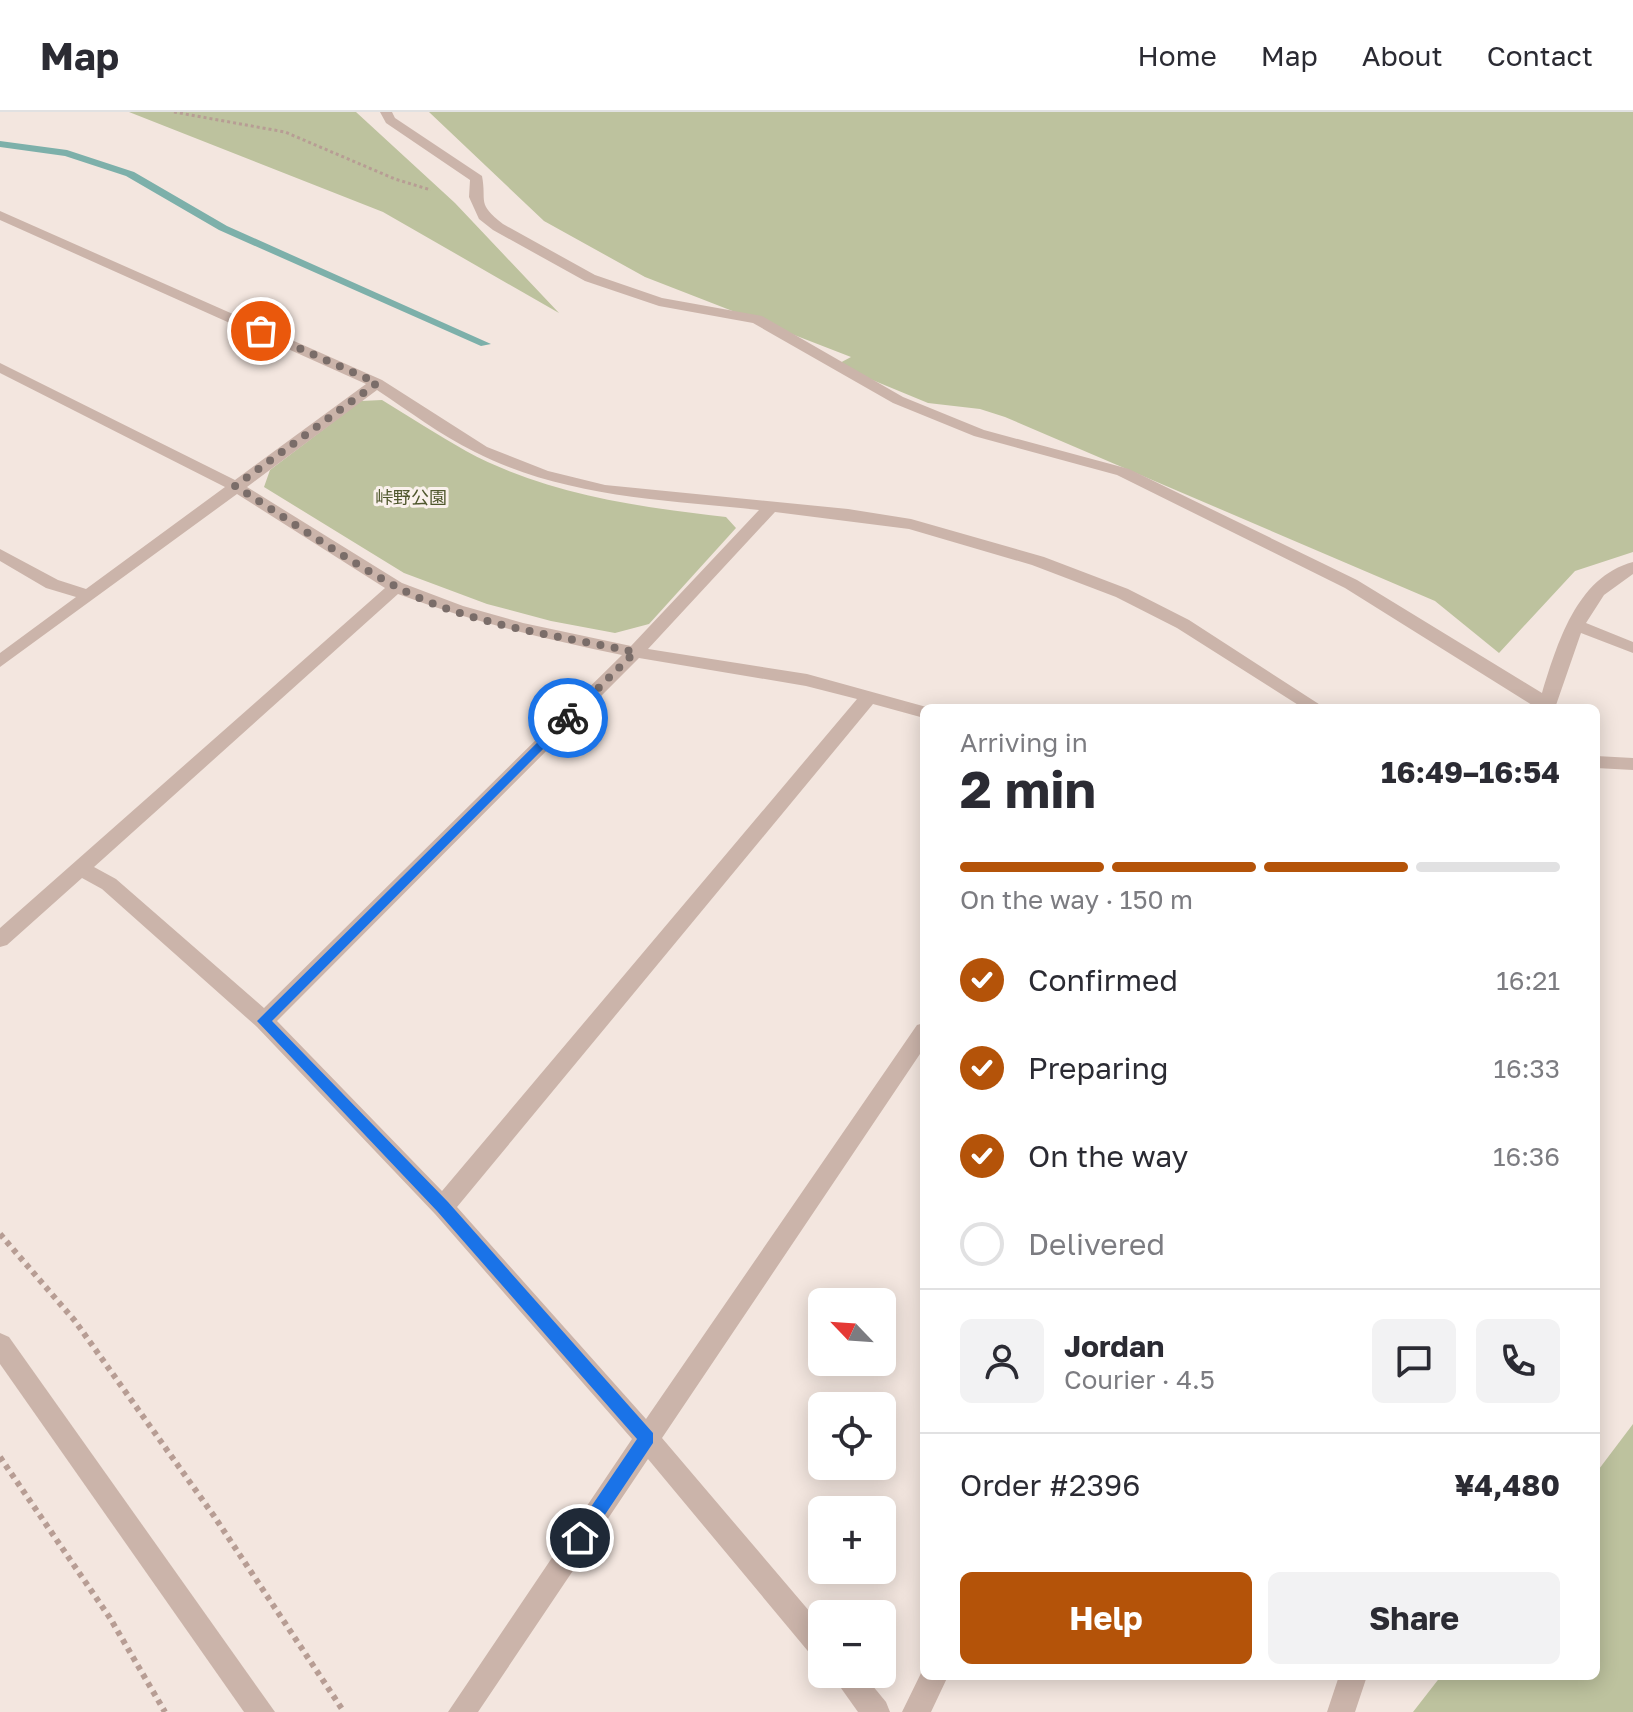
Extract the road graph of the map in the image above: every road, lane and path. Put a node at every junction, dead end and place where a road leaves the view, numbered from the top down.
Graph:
1 (174, 112) edge
2 (386, 112) edge
3 (475, 197) junction
4 (0, 215) edge
5 (0, 367) edge
6 (377, 383) junction
7 (235, 486) junction
8 (770, 508) junction
9 (0, 554) edge
10 (1633, 567) edge
11 (396, 587) junction
12 (86, 595) junction
13 (1574, 624) junction
14 (1633, 648) edge
15 (635, 652) junction
16 (0, 661) edge
17 (869, 697) junction
18 (1310, 704) edge
19 (1544, 704) edge
20 (1548, 704) edge
21 (920, 711) edge
22 (1600, 762) edge
23 (1633, 764) edge
24 (81, 868) junction
25 (0, 940) edge
26 (264, 1021) junction
27 (920, 1037) edge
28 (443, 1207) junction
29 (0, 1234) edge
30 (0, 1344) edge
31 (647, 1438) junction
32 (0, 1457) edge
33 (808, 1630) edge
34 (932, 1680) edge
35 (1352, 1680) edge
36 (856, 1688) edge
37 (165, 1712) edge
38 (261, 1712) edge
39 (344, 1712) edge
40 (462, 1712) edge
41 (876, 1712) edge
42 (916, 1712) edge
43 (1341, 1712) edge

1 - 3 path
2 - 3 street
3 - 19 street
4 - 6 street
5 - 7 street
6 - 7 street
6 - 8 street
7 - 11 street
7 - 12 street
8 - 15 street
8 - 18 street
9 - 12 street
10 - 13 street
11 - 15 street
11 - 24 street
12 - 16 street
13 - 14 street
13 - 20 street
15 - 17 street
15 - 26 street
17 - 21 street
17 - 28 street
22 - 23 street
24 - 25 street
24 - 26 street
26 - 28 street
27 - 31 street
28 - 31 street
29 - 39 path
30 - 38 street
31 - 33 street
31 - 40 street
32 - 37 path
34 - 42 street
35 - 43 street
36 - 41 street

